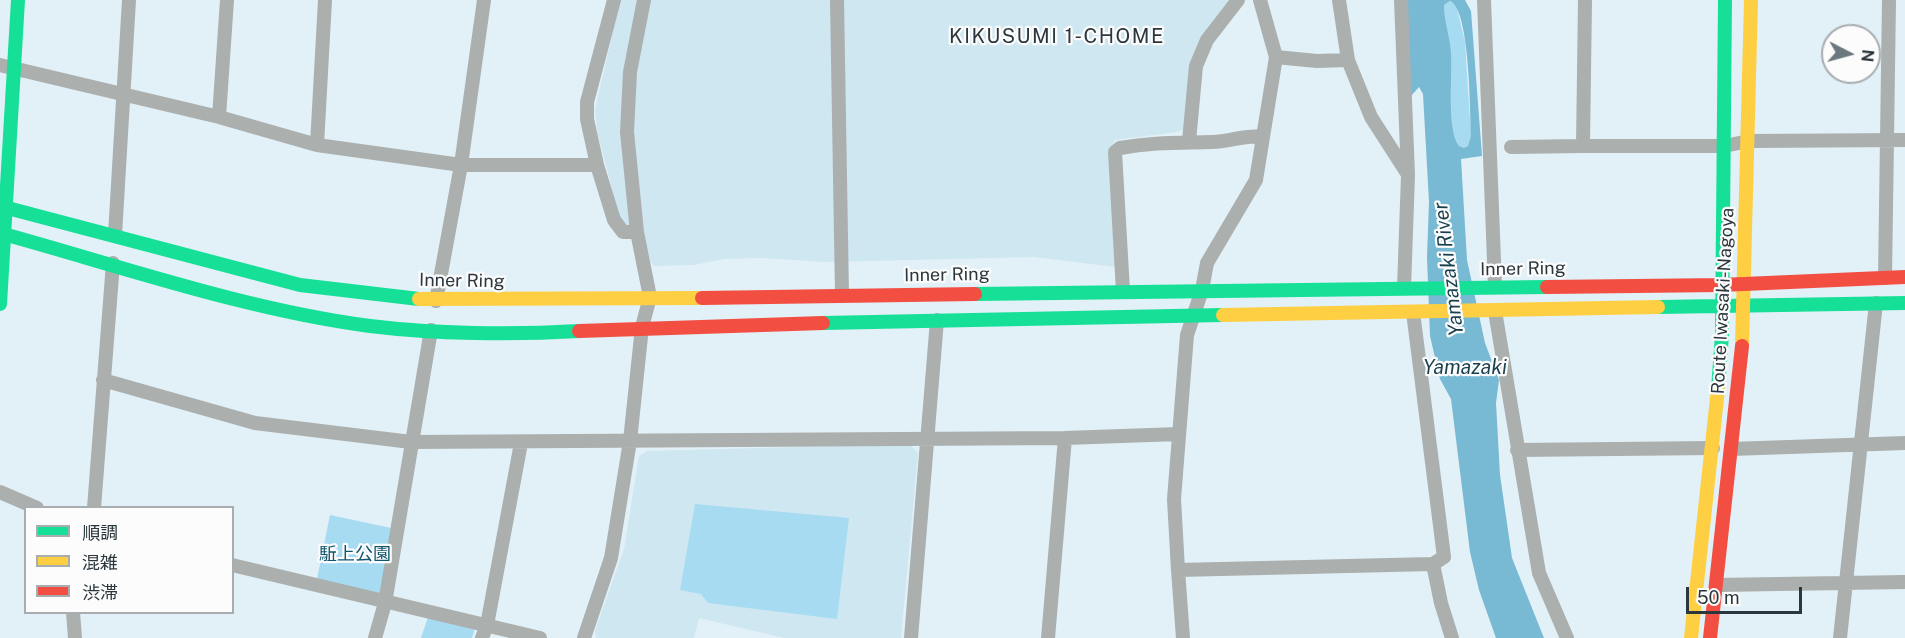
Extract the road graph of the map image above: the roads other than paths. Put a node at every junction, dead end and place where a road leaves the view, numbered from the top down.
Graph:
1 (18, 0) edge
2 (129, 0) edge
3 (226, 0) edge
4 (326, 0) edge
5 (484, 0) edge
6 (614, 0) edge
7 (644, 0) edge
8 (837, 0) edge
9 (1238, 0) edge
10 (1260, 0) edge
11 (1339, 0) edge
12 (1401, 0) edge
13 (1484, 0) edge
14 (1585, 0) edge
15 (1725, 0) edge
16 (1751, 0) edge
17 (1889, 0) edge
18 (1276, 57) junction
19 (1347, 60) junction
20 (7, 67) edge
21 (123, 94) junction
22 (219, 117) junction
23 (1263, 137) junction
24 (1886, 140) junction
25 (1905, 140) edge
26 (1189, 141) junction
27 (1749, 141) junction
28 (317, 145) junction
29 (1583, 146) junction
30 (1724, 146) junction
31 (1511, 147) dead end
32 (461, 165) junction
33 (597, 165) junction
34 (1408, 175) junction
35 (2, 207) edge
36 (637, 232) junction
37 (2, 234) edge
38 (115, 235) junction
39 (113, 263) junction
40 (1905, 277) edge
41 (1885, 278) junction
42 (1744, 284) junction
43 (1721, 285) junction
44 (1492, 287) junction
45 (1404, 288) junction
46 (1202, 290) junction
47 (1123, 291) junction
48 (842, 294) junction
49 (650, 297) junction
50 (436, 301) junction
51 (1876, 303) junction
52 (1905, 303) edge
53 (0, 304) edge
54 (1743, 307) junction
55 (1722, 308) junction
56 (1491, 311) junction
57 (1413, 312) junction
58 (1193, 316) junction
59 (937, 320) junction
60 (642, 327) junction
61 (431, 330) junction
62 (103, 380) junction
63 (1179, 434) junction
64 (1065, 438) junction
65 (925, 439) junction
66 (630, 441) junction
67 (411, 442) junction
68 (521, 443) junction
69 (1905, 443) edge
70 (1862, 445) junction
71 (1713, 448) junction
72 (1731, 449) junction
73 (1517, 450) junction
74 (0, 492) edge
75 (35, 506) edge
76 (94, 506) edge
77 (1434, 564) junction
78 (234, 565) edge
79 (1178, 570) junction
80 (1905, 582) edge
81 (1846, 583) junction
82 (1716, 585) junction
83 (385, 603) junction
84 (73, 614) edge
85 (484, 632) edge
86 (75, 638) edge
87 (375, 638) edge
88 (536, 638) edge
89 (584, 638) edge
90 (911, 638) edge
91 (1048, 638) edge
92 (1183, 638) edge
93 (1452, 638) edge
94 (1567, 638) edge
95 (1691, 638) edge
96 (1710, 638) edge
97 (1840, 638) edge

1 - 20 main road
2 - 21 street
3 - 22 street
4 - 28 street
5 - 32 street
6 - 33 street
7 - 36 street
8 - 48 street
9 - 26 street
10 - 18 street
11 - 19 street
12 - 34 street
13 - 44 street
14 - 29 street
15 - 30 main road
16 - 27 main road, Route Iwasaki-Nagoya
17 - 24 street
18 - 19 street
18 - 23 street
19 - 34 street
20 - 21 street
20 - 35 main road
21 - 22 street
21 - 38 street
22 - 28 street
23 - 26 street
23 - 46 street
24 - 25 street
24 - 27 street
24 - 41 street
26 - 47 street
27 - 30 street
27 - 42 main road, Route Iwasaki-Nagoya
28 - 32 street
29 - 30 street
29 - 31 street
30 - 43 main road
32 - 33 street
32 - 50 street
33 - 36 street
34 - 45 street
35 - 37 main road
35 - 38 main road, Inner Ring
36 - 49 street
37 - 39 main road
37 - 53 main road
38 - 50 main road, Inner Ring
39 - 61 main road
39 - 62 street
40 - 41 main road, Inner Ring
41 - 42 main road, Inner Ring
42 - 43 main road, Inner Ring
42 - 54 main road, Route Iwasaki-Nagoya
43 - 44 main road, Inner Ring
43 - 55 main road
44 - 45 main road, Inner Ring
45 - 46 main road, Inner Ring
46 - 47 main road, Inner Ring
46 - 58 street
47 - 48 main road, Inner Ring
48 - 49 main road, Inner Ring
49 - 50 main road, Inner Ring
49 - 60 street
51 - 52 main road
51 - 54 main road
51 - 70 street
54 - 55 main road
54 - 72 main road, Route Iwasaki-Nagoya
55 - 56 main road
55 - 71 main road
56 - 57 main road
56 - 73 street
57 - 58 main road
57 - 77 street
58 - 59 main road
58 - 63 street
59 - 60 main road
59 - 65 street
60 - 61 main road
60 - 66 street
61 - 67 street
62 - 67 street
62 - 76 street
63 - 64 street
63 - 79 street
64 - 65 street
64 - 91 street
65 - 66 street
65 - 90 street
66 - 68 street
66 - 89 street
67 - 68 street
67 - 83 street
68 - 85 street
69 - 70 street
70 - 72 street
70 - 81 street
71 - 73 street
71 - 95 main road
72 - 82 main road, Route Iwasaki-Nagoya
73 - 94 street
74 - 75 street
77 - 79 street
77 - 93 street
78 - 83 street
79 - 92 street
80 - 81 street
81 - 82 street
81 - 97 street
82 - 96 main road, Route Iwasaki-Nagoya
83 - 85 street
83 - 87 street
84 - 86 street
85 - 88 street

